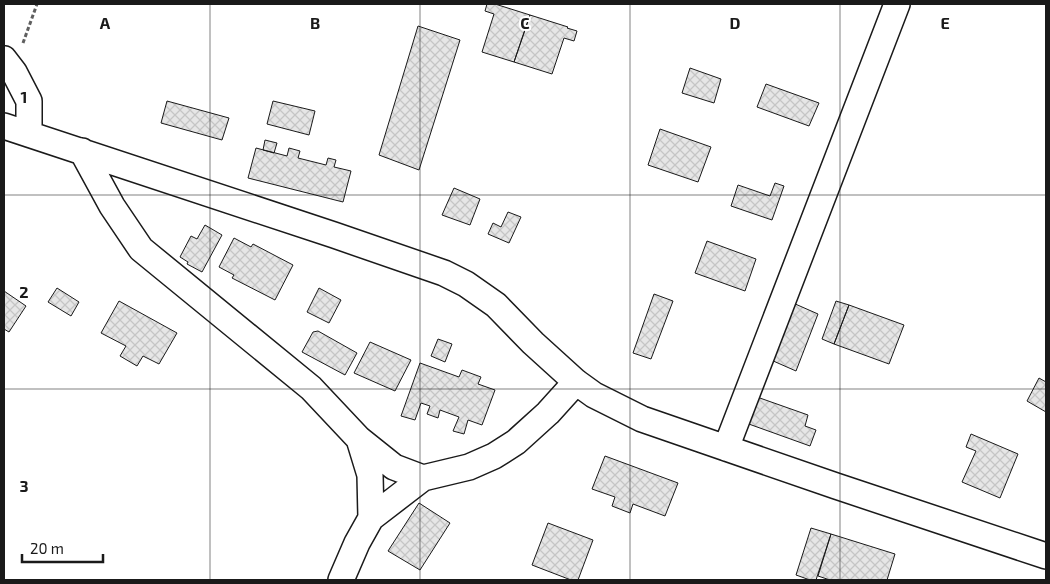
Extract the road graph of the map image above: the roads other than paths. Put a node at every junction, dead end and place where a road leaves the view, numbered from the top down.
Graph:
1 (897, 4) edge
2 (9, 65) edge
3 (4, 126) edge
4 (29, 134) junction
5 (82, 152) junction
6 (576, 382) junction
7 (359, 439) junction
8 (726, 448) junction
9 (424, 478) junction
10 (371, 518) junction
11 (1046, 556) edge
12 (341, 580) edge

1 - 8 street
2 - 4 street
3 - 4 street
4 - 5 street
5 - 6 street
5 - 7 street
6 - 8 street
6 - 9 street
7 - 9 street
7 - 10 street
8 - 11 street
9 - 10 street
10 - 12 street

